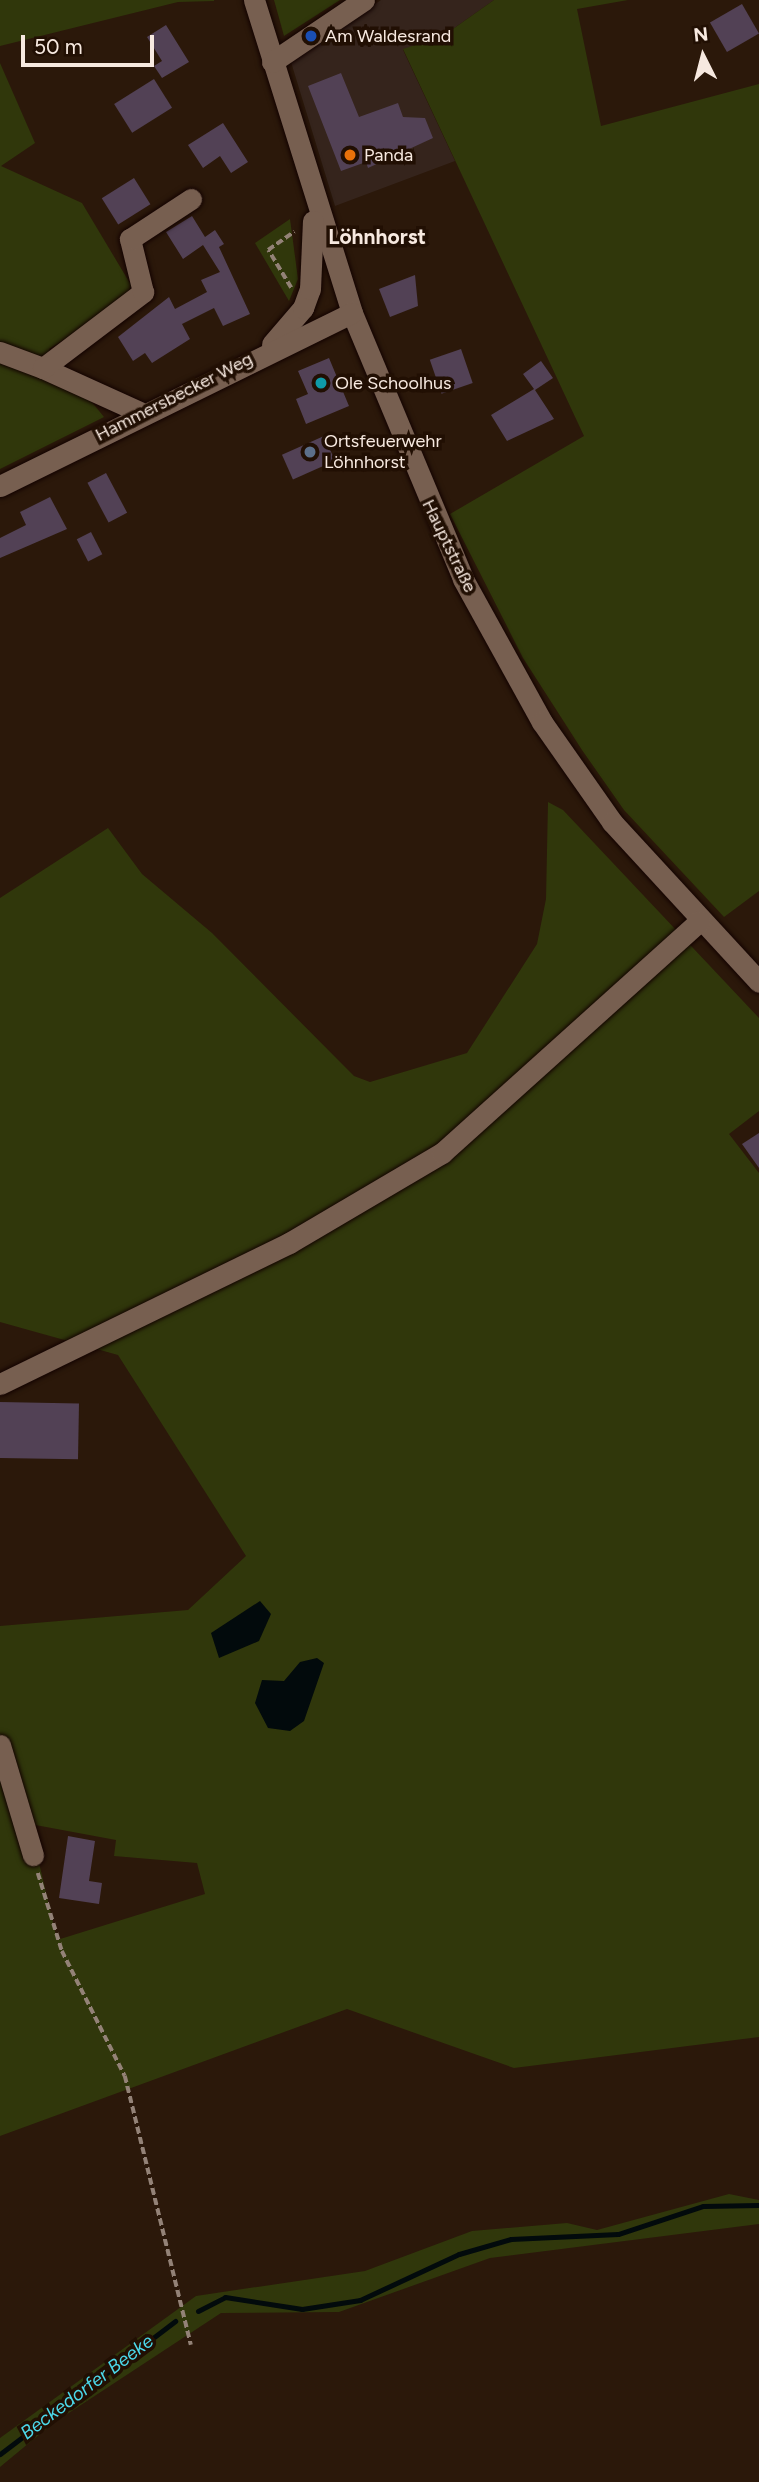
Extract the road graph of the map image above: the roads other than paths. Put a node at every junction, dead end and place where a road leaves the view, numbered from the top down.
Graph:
1 (254, 0) edge
2 (364, 0) edge
3 (272, 62) junction
4 (191, 199) dead end
5 (312, 209) junction
6 (352, 313) junction
7 (0, 352) edge
8 (262, 352) junction
9 (43, 368) junction
10 (142, 413) junction
11 (0, 486) edge
12 (700, 920) junction
13 (759, 982) edge
14 (0, 1384) edge
15 (0, 1745) edge
16 (33, 1854) road end

1 - 3 street, Hauptstraße
2 - 3 street
3 - 5 street, Hauptstraße
4 - 9 street
5 - 6 street, Hauptstraße
5 - 8 street
6 - 8 street, Hammersbecker Weg
6 - 12 street, Hauptstraße
7 - 9 street
8 - 10 street, Hammersbecker Weg
9 - 10 street
10 - 11 street, Hammersbecker Weg
12 - 13 street, Hauptstraße
12 - 14 street
15 - 16 street

